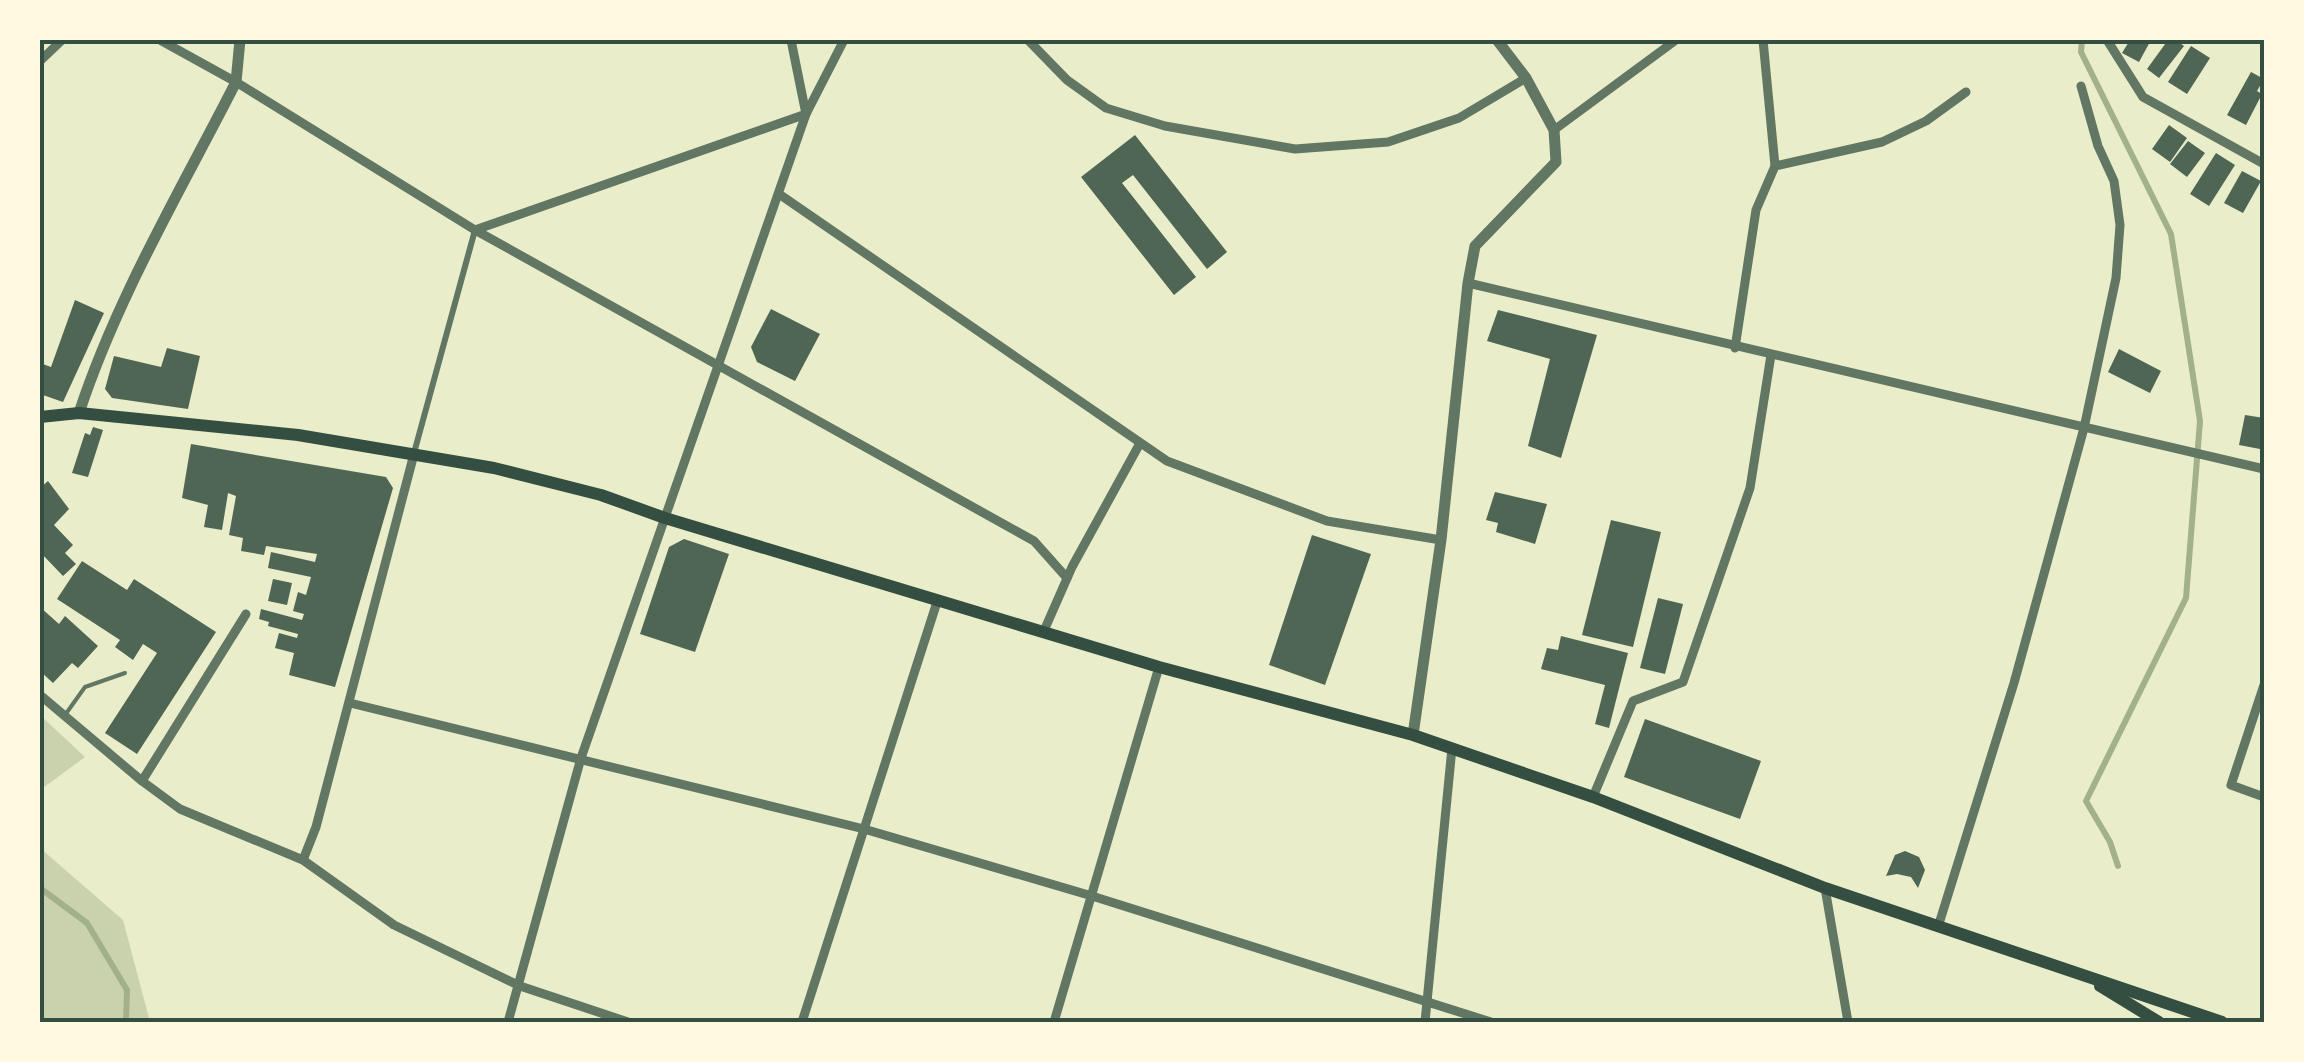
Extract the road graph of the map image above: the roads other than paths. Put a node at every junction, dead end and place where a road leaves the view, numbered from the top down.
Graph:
1 (62, 40) edge
2 (160, 40) edge
3 (240, 40) edge
4 (790, 40) edge
5 (844, 40) edge
6 (1028, 40) edge
7 (1497, 40) edge
8 (1676, 40) edge
9 (1764, 40) edge
10 (2106, 41) edge
11 (40, 60) edge
12 (1526, 78) junction
13 (236, 82) junction
14 (2080, 86) dead end
15 (1966, 92) dead end
16 (806, 114) junction
17 (1554, 130) junction
18 (2264, 164) edge
19 (1775, 166) junction
20 (779, 194) junction
21 (475, 230) junction
22 (1468, 283) junction
23 (1735, 348) junction
24 (1771, 356) junction
25 (720, 368) junction
26 (79, 413) junction
27 (41, 419) edge
28 (2084, 428) junction
29 (1139, 445) junction
30 (414, 454) junction
31 (2264, 468) edge
32 (665, 518) junction
33 (1442, 540) junction
34 (1068, 578) junction
35 (938, 602) junction
36 (246, 614) dead end
37 (1042, 632) junction
38 (1158, 667) junction
39 (124, 673) dead end
40 (2264, 685) edge
41 (40, 695) edge
42 (350, 703) junction
43 (64, 716) junction
44 (1413, 735) junction
45 (1452, 748) junction
46 (582, 758) junction
47 (142, 781) junction
48 (1593, 797) junction
49 (2264, 797) edge
50 (864, 829) junction
51 (303, 860) junction
52 (1825, 888) junction
53 (1092, 896) junction
54 (1938, 927) junction
55 (2081, 974) junction
56 (520, 986) junction
57 (1428, 1002) junction
58 (2215, 1021) edge
59 (508, 1022) edge
60 (628, 1022) edge
61 (802, 1022) edge
62 (1054, 1022) edge
63 (1425, 1022) edge
64 (1491, 1022) edge
65 (1848, 1022) edge
66 (2159, 1022) edge

1 - 11 street
2 - 13 street
3 - 13 street
4 - 16 street
5 - 16 street
6 - 12 street
7 - 12 street
8 - 17 street
9 - 19 street
10 - 18 street
12 - 17 street
13 - 21 street
13 - 26 street
14 - 28 street
15 - 19 street
16 - 20 street
16 - 21 street
17 - 22 street
19 - 23 street
20 - 25 street
20 - 29 street
21 - 25 street
21 - 30 street
22 - 23 street
22 - 33 street
23 - 24 street
24 - 28 street
24 - 48 street
25 - 32 street
25 - 34 street
26 - 27 main road
26 - 30 main road
28 - 31 street
28 - 54 street
29 - 33 street
29 - 34 street
30 - 32 main road
30 - 42 street
32 - 35 main road
32 - 46 street
33 - 44 street
34 - 37 street
35 - 37 main road
35 - 50 street
36 - 47 street
37 - 38 main road
38 - 44 main road
38 - 53 street
39 - 43 lane
40 - 49 street
41 - 43 street
42 - 46 street
42 - 51 street
43 - 47 street
44 - 45 main road
45 - 48 main road
45 - 57 street
46 - 50 street
46 - 56 street
47 - 51 street
48 - 52 main road
50 - 53 street
50 - 61 street
51 - 56 street
52 - 54 main road
52 - 65 street
53 - 57 street
53 - 62 street
54 - 55 main road
55 - 58 main road
55 - 66 main road
56 - 59 street
56 - 60 street
57 - 63 street
57 - 64 street

